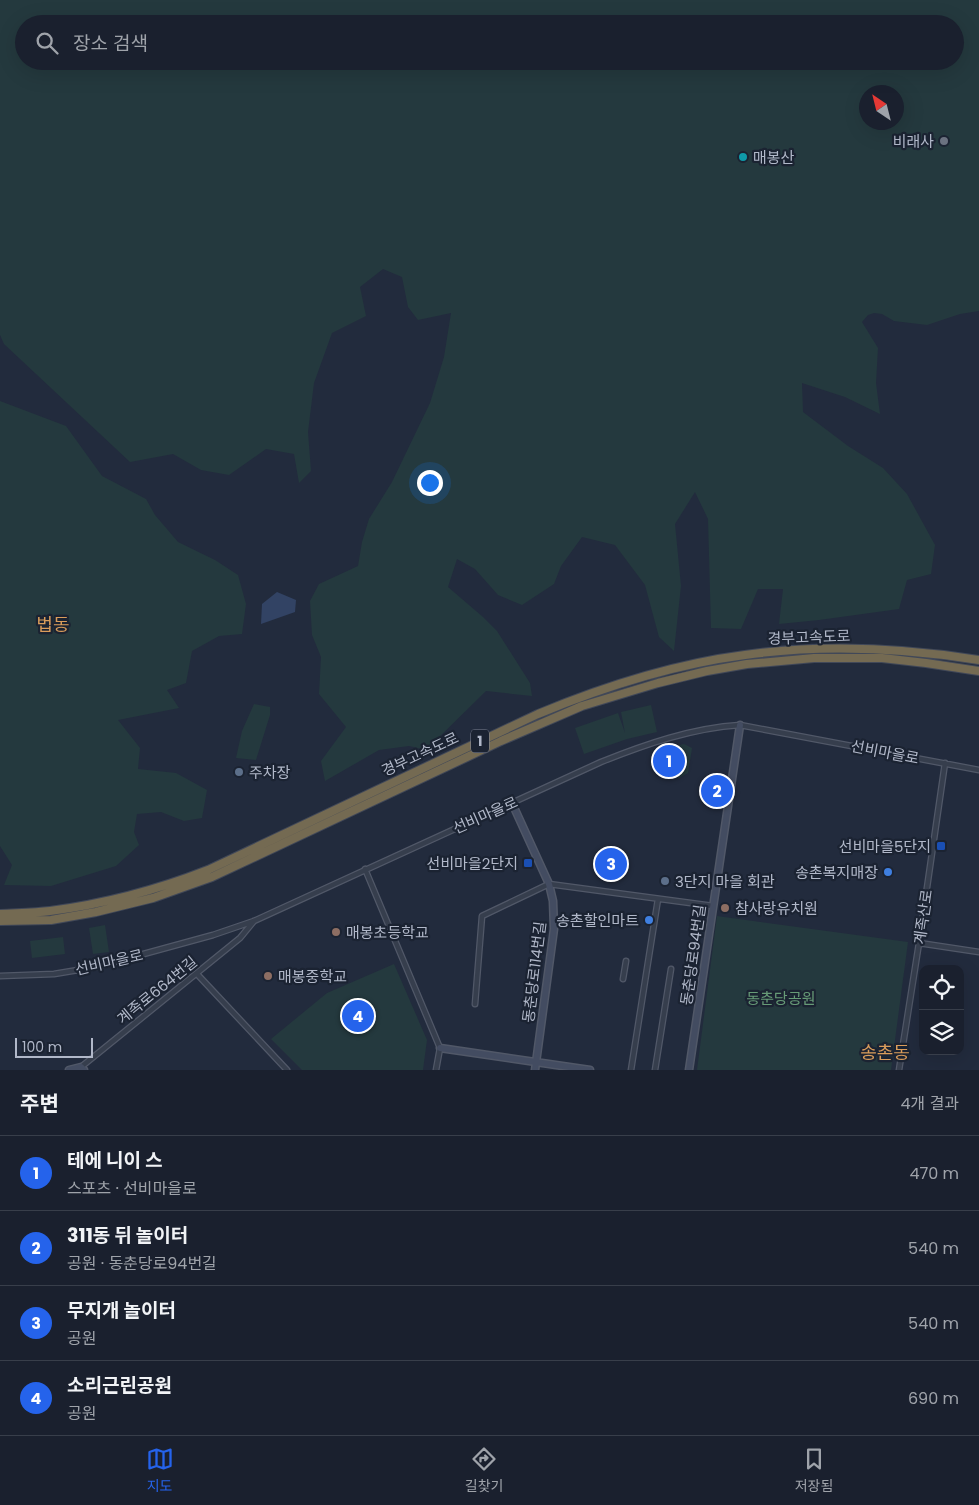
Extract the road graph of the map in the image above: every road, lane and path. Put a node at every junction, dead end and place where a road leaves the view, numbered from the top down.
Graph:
1 (979, 660) edge
2 (979, 671) edge
3 (740, 724) junction
4 (945, 764) junction
5 (979, 770) edge
6 (512, 803) junction
7 (365, 869) junction
8 (550, 884) junction
9 (658, 899) junction
10 (713, 906) junction
11 (0, 914) edge
12 (0, 920) edge
13 (254, 921) junction
14 (920, 943) junction
15 (979, 952) edge
16 (626, 961) dead end
17 (671, 968) dead end
18 (196, 974) junction
19 (0, 976) edge
20 (623, 979) dead end
21 (475, 1004) dead end
22 (440, 1048) junction
23 (536, 1062) junction
24 (83, 1069) edge
25 (70, 1070) edge
26 (287, 1070) edge
27 (436, 1070) edge
28 (535, 1070) edge
29 (590, 1070) edge
30 (630, 1070) edge
31 (655, 1070) edge
32 (689, 1070) edge
33 (899, 1070) edge

1 - 11 highway, 경부고속도로 / 1
2 - 12 highway, 경부고속도로 / 1
3 - 4 street, 선비마을로
3 - 6 street, 선비마을로
3 - 10 main road, 동춘당로94번길
4 - 5 street, 선비마을로
4 - 14 street, 계족산로
6 - 7 street, 선비마을로
6 - 8 main road, 동춘당로114번길
7 - 13 street, 선비마을로
7 - 22 street
8 - 9 street
8 - 21 street
8 - 23 main road, 동춘당로114번길
9 - 10 street
9 - 30 street
10 - 32 main road, 동춘당로94번길
13 - 18 street, 계족로664번길
13 - 19 street, 선비마을로
14 - 15 street
14 - 33 street, 계족산로
16 - 20 street
17 - 31 street
18 - 24 street, 계족로664번길
18 - 26 street
22 - 23 main road
22 - 27 street
23 - 28 main road, 동춘당로114번길
23 - 29 main road
24 - 25 main road, 계족로664번길

